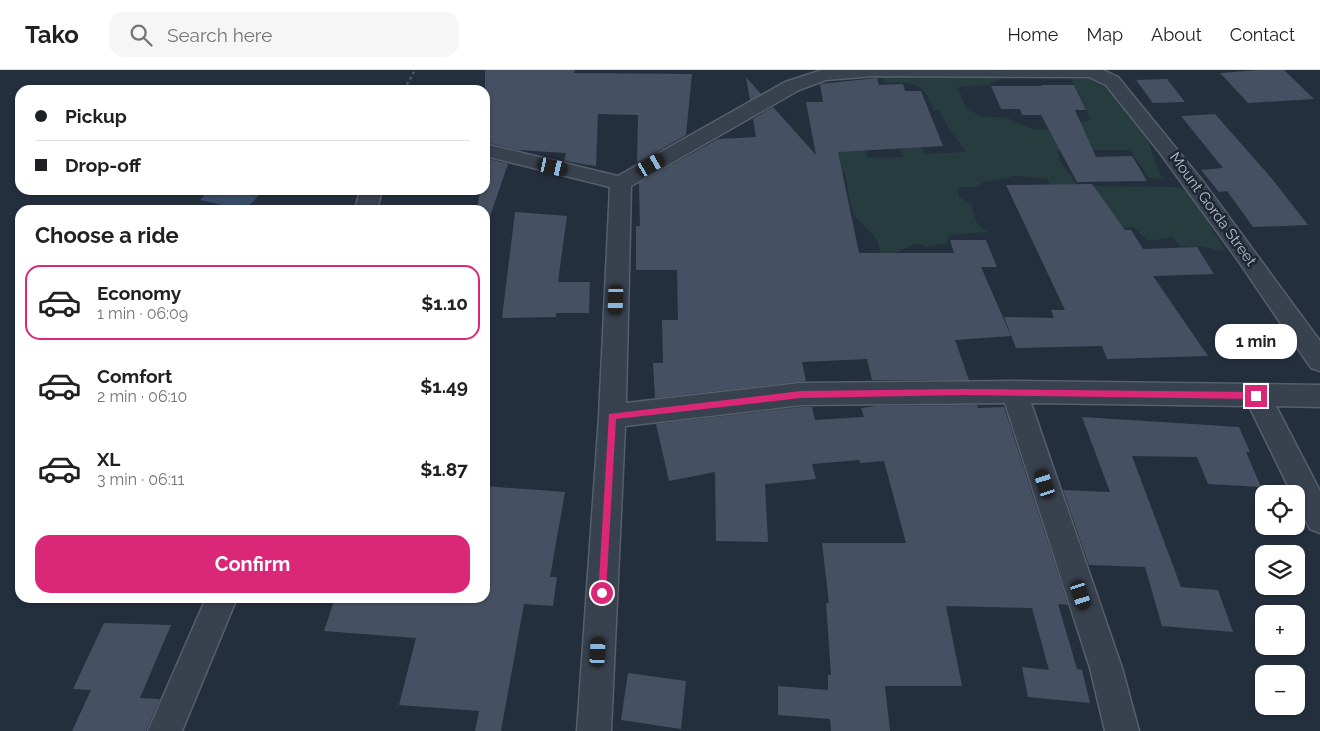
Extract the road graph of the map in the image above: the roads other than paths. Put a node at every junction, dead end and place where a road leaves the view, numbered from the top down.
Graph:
1 (874, 70) edge
2 (944, 70) edge
3 (490, 151) edge
4 (621, 183) junction
5 (1320, 361) edge
6 (1014, 392) junction
7 (1256, 396) junction
8 (1320, 396) edge
9 (612, 416) junction
10 (1320, 520) edge
11 (220, 603) edge
12 (165, 731) edge
13 (594, 731) edge
14 (1122, 731) edge

1 - 2 street
1 - 4 street
2 - 5 street, Mount Gorda Street
3 - 4 street
4 - 9 street
6 - 7 street
6 - 9 street
6 - 14 street
7 - 8 street
7 - 10 street
9 - 13 street
11 - 12 street

